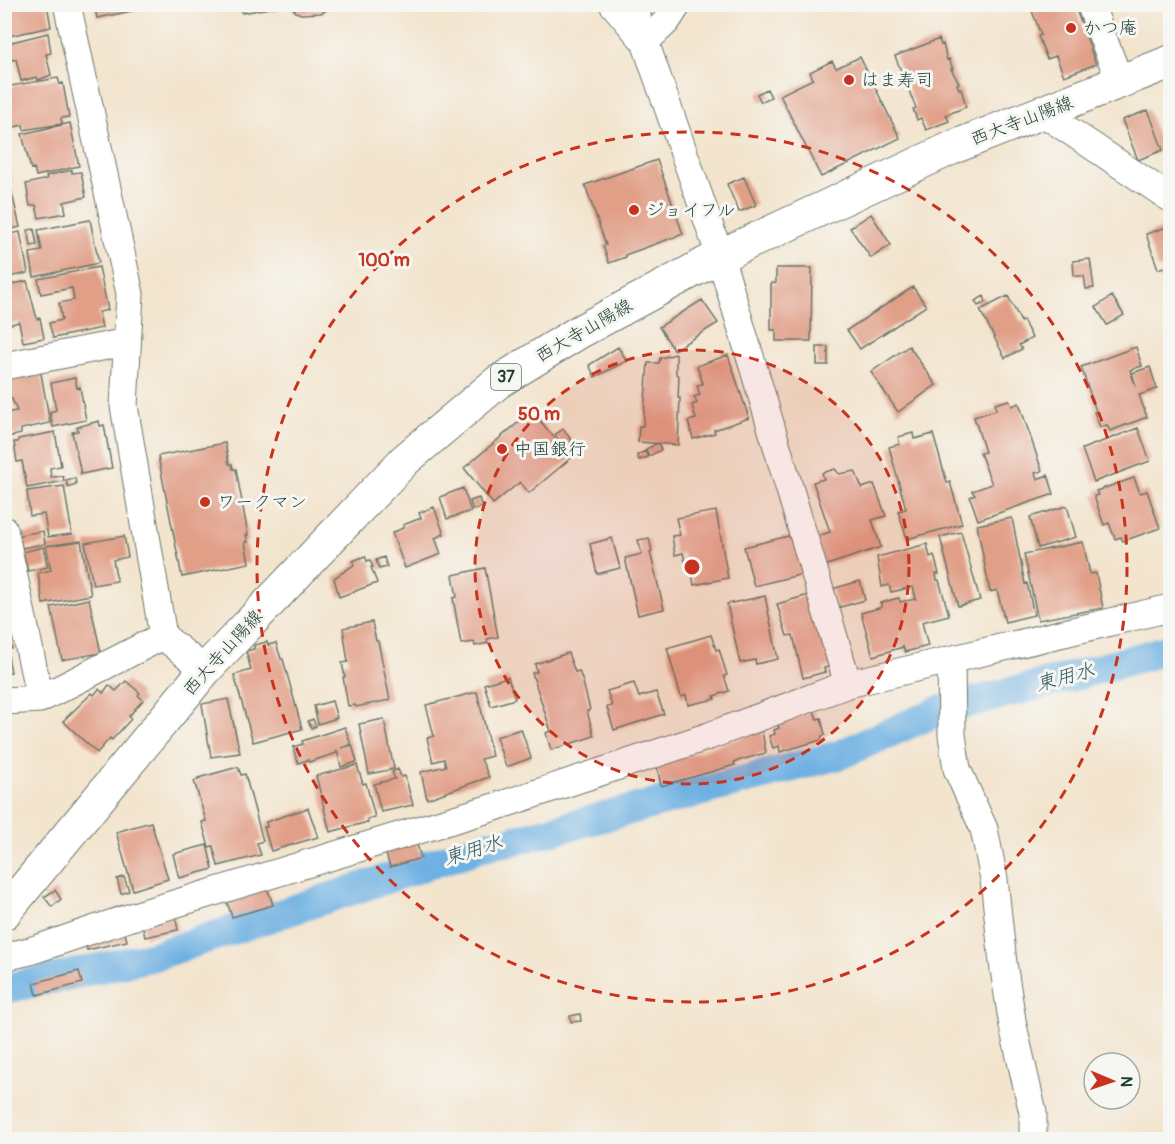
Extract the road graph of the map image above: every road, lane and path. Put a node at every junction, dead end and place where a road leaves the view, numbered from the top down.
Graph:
1 (67, 4) edge
2 (613, 4) edge
3 (643, 4) edge
4 (678, 4) edge
5 (1090, 4) edge
6 (645, 42) junction
7 (1170, 63) edge
8 (1120, 82) junction
9 (1043, 113) junction
10 (1170, 198) edge
11 (720, 256) junction
12 (127, 342) junction
13 (4, 366) edge
14 (4, 530) edge
15 (1170, 608) edge
16 (163, 636) junction
17 (951, 660) junction
18 (205, 670) junction
19 (848, 684) junction
20 (39, 699) junction
21 (4, 701) edge
22 (4, 913) edge
23 (4, 957) edge
24 (1033, 1140) edge

1 - 12 street
2 - 6 street
3 - 6 lane
4 - 6 street
5 - 8 street
6 - 11 street
7 - 8 main road, 西大寺山陽線 / 37
8 - 9 main road, 西大寺山陽線 / 37
9 - 10 street
9 - 11 main road, 西大寺山陽線 / 37
11 - 18 main road, 西大寺山陽線 / 37
11 - 19 street
12 - 13 street
12 - 16 street
14 - 20 street
15 - 17 street
16 - 18 street
16 - 20 street
17 - 19 street
17 - 24 street
18 - 22 main road, 西大寺山陽線 / 37
19 - 23 street
20 - 21 street

